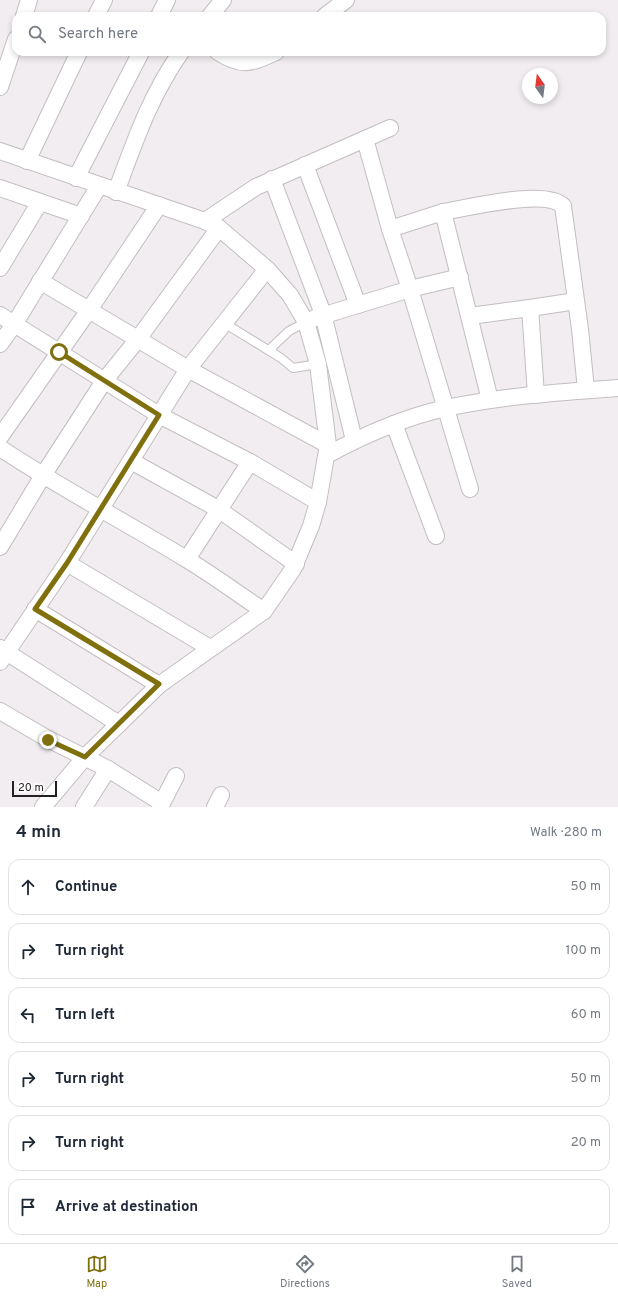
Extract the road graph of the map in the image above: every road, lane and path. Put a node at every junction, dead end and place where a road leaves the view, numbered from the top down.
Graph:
1 (29, 0) edge
2 (104, 0) edge
3 (167, 0) edge
4 (224, 0) edge
5 (346, 0) edge
6 (25, 12) edge
7 (98, 12) edge
8 (161, 12) edge
9 (214, 12) edge
10 (330, 12) edge
11 (12, 51) edge
12 (77, 56) edge
13 (139, 56) edge
14 (178, 56) edge
15 (224, 56) edge
16 (267, 56) edge
17 (0, 87) edge
18 (390, 128) dead end
19 (364, 139) junction
20 (0, 151) edge
21 (27, 161) junction
22 (305, 165) junction
23 (76, 178) junction
24 (272, 179) junction
25 (99, 186) junction
26 (0, 188) edge
27 (116, 192) junction
28 (40, 202) junction
29 (159, 205) junction
30 (443, 212) junction
31 (81, 216) junction
32 (205, 221) junction
33 (219, 228) junction
34 (390, 229) junction
35 (0, 268) edge
36 (267, 269) junction
37 (460, 277) junction
38 (40, 281) junction
39 (410, 289) junction
40 (576, 301) junction
41 (358, 305) junction
42 (530, 308) junction
43 (89, 310) junction
44 (323, 314) junction
45 (0, 315) edge
46 (470, 316) junction
47 (306, 322) junction
48 (15, 323) junction
49 (224, 323) junction
50 (138, 339) junction
51 (0, 344) edge
52 (59, 352) junction
53 (272, 352) junction
54 (318, 364) junction
55 (188, 369) junction
56 (104, 381) junction
57 (618, 388) edge
58 (586, 390) junction
59 (536, 395) junction
60 (490, 400) junction
61 (445, 408) junction
62 (159, 415) junction
63 (394, 424) junction
64 (0, 437) edge
65 (354, 440) junction
66 (0, 448) edge
67 (327, 450) junction
68 (131, 461) junction
69 (250, 462) junction
70 (42, 476) junction
71 (470, 489) dead end
72 (318, 502) junction
73 (101, 509) junction
74 (218, 509) junction
75 (436, 536) dead end
76 (0, 547) edge
77 (187, 560) junction
78 (67, 563) junction
79 (296, 564) junction
80 (35, 609) junction
81 (264, 611) junction
82 (210, 648) junction
83 (3, 654) edge
84 (159, 684) junction
85 (0, 711) edge
86 (119, 724) junction
87 (85, 757) junction
88 (108, 769) junction
89 (176, 776) dead end
90 (161, 805) edge
91 (43, 807) edge
92 (84, 807) edge

1 - 6 street
2 - 7 street
3 - 8 street
4 - 9 street
5 - 10 street
11 - 17 street
12 - 21 street
13 - 23 street
14 - 27 street
15 - 16 street
18 - 19 street
19 - 22 street
19 - 34 street
20 - 21 street
21 - 23 street
22 - 24 street
22 - 41 street
23 - 25 street
24 - 32 street
24 - 44 street
25 - 27 street
25 - 31 street
26 - 28 street
27 - 29 street
28 - 31 street
28 - 35 street
29 - 32 street
29 - 43 street
30 - 34 street
30 - 37 street
30 - 40 street
31 - 38 street
32 - 33 street
33 - 36 street
33 - 50 street
34 - 39 street
36 - 47 street
36 - 49 street
37 - 39 street
37 - 46 street
38 - 43 street
38 - 48 street
39 - 41 street
39 - 61 street
40 - 42 street
40 - 58 street
41 - 44 street
42 - 46 street
42 - 59 street
43 - 50 street
43 - 52 street
44 - 47 street
44 - 65 street
45 - 48 street
46 - 60 street
47 - 53 lane
47 - 54 street
48 - 51 street
48 - 52 street
49 - 53 lane
49 - 55 street
50 - 55 street
50 - 56 street
52 - 56 street
52 - 64 street
53 - 54 lane
54 - 67 street
55 - 62 street
55 - 67 street
56 - 62 street
56 - 70 street
57 - 58 street
58 - 59 street
59 - 60 street
60 - 61 street
61 - 63 street
61 - 71 street
62 - 68 street
62 - 69 street
63 - 65 street
63 - 75 street
65 - 67 street
66 - 70 street
67 - 72 street
68 - 73 street
68 - 74 street
69 - 72 street
69 - 74 street
70 - 73 street
70 - 76 street
72 - 79 street
73 - 77 street
73 - 78 street
74 - 77 street
74 - 79 street
77 - 81 street
78 - 80 street
78 - 82 street
79 - 81 street
80 - 83 street
80 - 84 street
81 - 82 street
82 - 84 street
83 - 86 street
84 - 86 street
85 - 87 street
86 - 87 street
87 - 88 street
87 - 91 street
88 - 90 street
88 - 92 street
89 - 90 street

